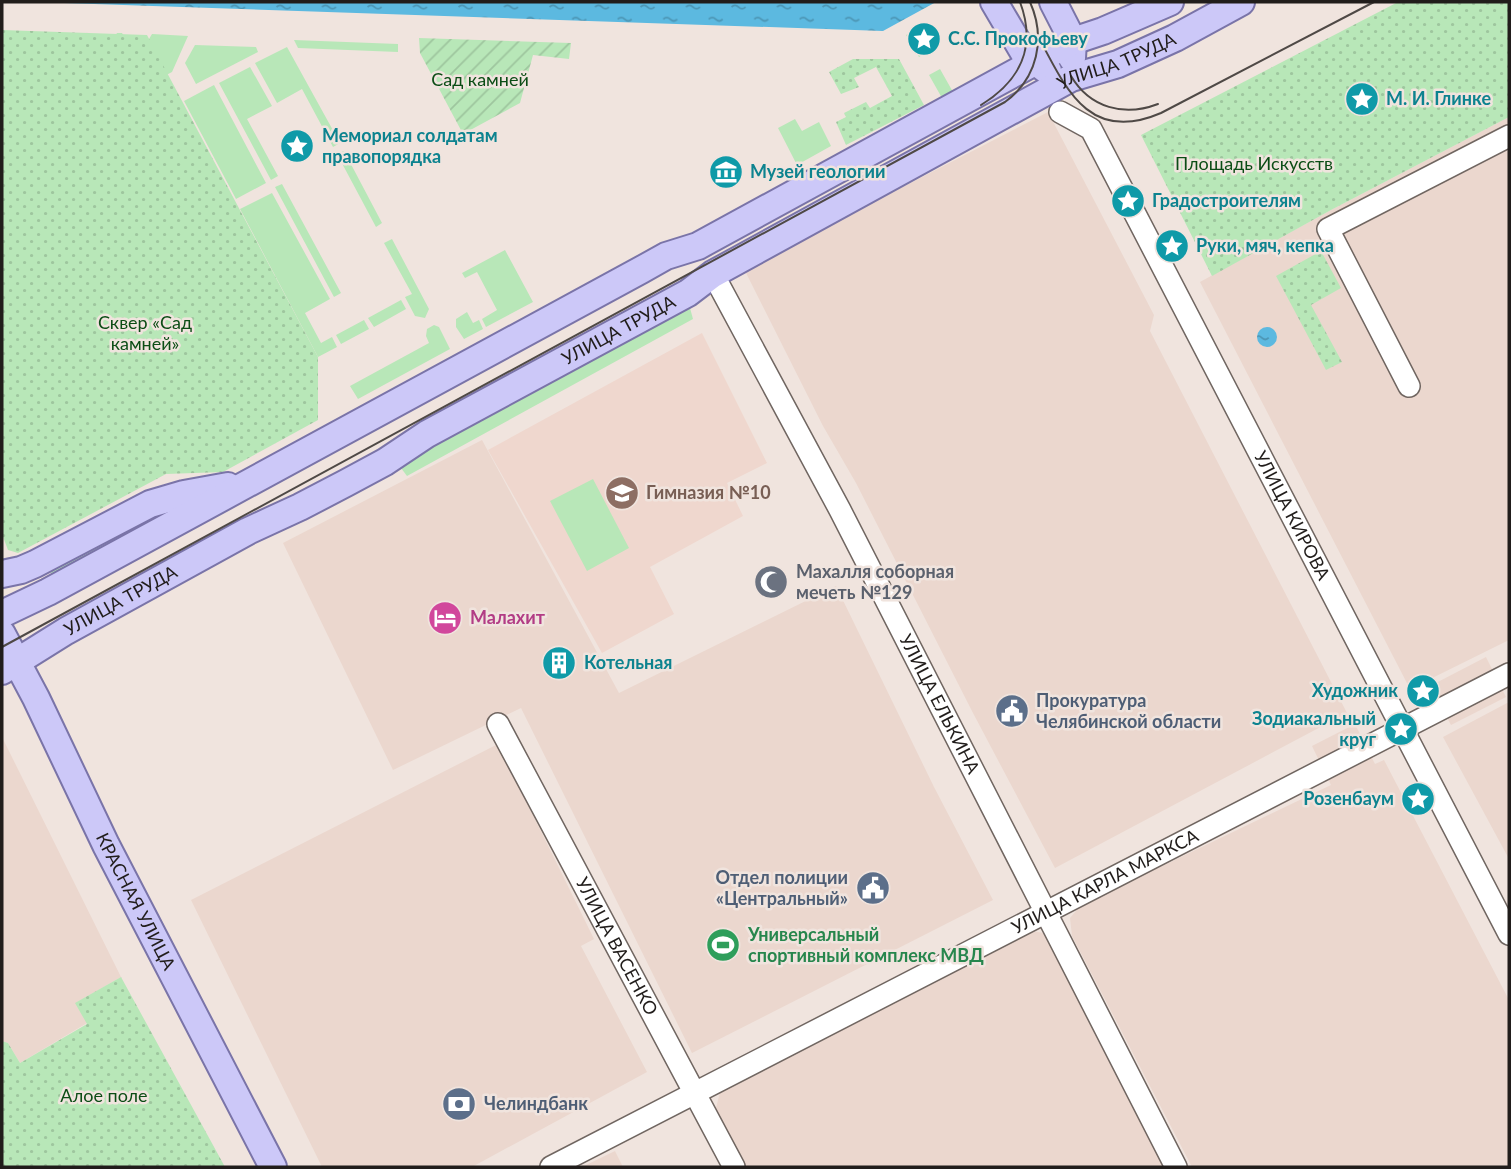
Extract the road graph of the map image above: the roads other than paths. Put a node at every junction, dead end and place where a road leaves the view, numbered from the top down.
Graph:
1 (994, 2) edge
2 (1053, 2) edge
3 (1170, 2) edge
4 (1241, 2) edge
5 (1073, 41) junction
6 (1036, 61) junction
7 (1067, 80) junction
8 (1060, 112) dead end
9 (1509, 136) edge
10 (698, 246) junction
11 (713, 274) junction
12 (1409, 386) dead end
13 (247, 483) junction
14 (2, 574) edge
15 (2, 614) edge
16 (2, 634) edge
17 (10, 667) edge
18 (1509, 674) edge
19 (498, 724) dead end
20 (1401, 729) junction
21 (1045, 912) junction
22 (1509, 934) edge
23 (695, 1091) junction
24 (273, 1167) edge
25 (551, 1167) edge
26 (734, 1167) edge
27 (1176, 1167) edge

1 - 6 main road
2 - 5 main road
3 - 5 main road, УЛИЦА ТРУДА
4 - 7 main road, УЛИЦА ТРУДА
5 - 6 main road, УЛИЦА ТРУДА
5 - 7 main road
6 - 7 main road
6 - 10 main road, УЛИЦА ТРУДА
7 - 11 main road, УЛИЦА ТРУДА
8 - 20 street, УЛИЦА КИРОВА
9 - 12 street
10 - 11 main road, УЛИЦА ЕЛЬКИНА
10 - 13 main road, УЛИЦА ТРУДА
11 - 17 main road, УЛИЦА ТРУДА
11 - 21 street, УЛИЦА ЕЛЬКИНА
13 - 14 main road
13 - 15 main road, УЛИЦА ТРУДА
16 - 17 main road, КРАСНАЯ УЛИЦА
17 - 24 main road, КРАСНАЯ УЛИЦА
18 - 20 street, УЛИЦА КАРЛА МАРКСА
19 - 23 street, УЛИЦА ВАСЕНКО
20 - 21 street, УЛИЦА КАРЛА МАРКСА
20 - 22 street, УЛИЦА КИРОВА
21 - 23 street, УЛИЦА КАРЛА МАРКСА
21 - 27 street, УЛИЦА ЕЛЬКИНА
23 - 25 street, УЛИЦА КАРЛА МАРКСА
23 - 26 street, УЛИЦА ВАСЕНКО

